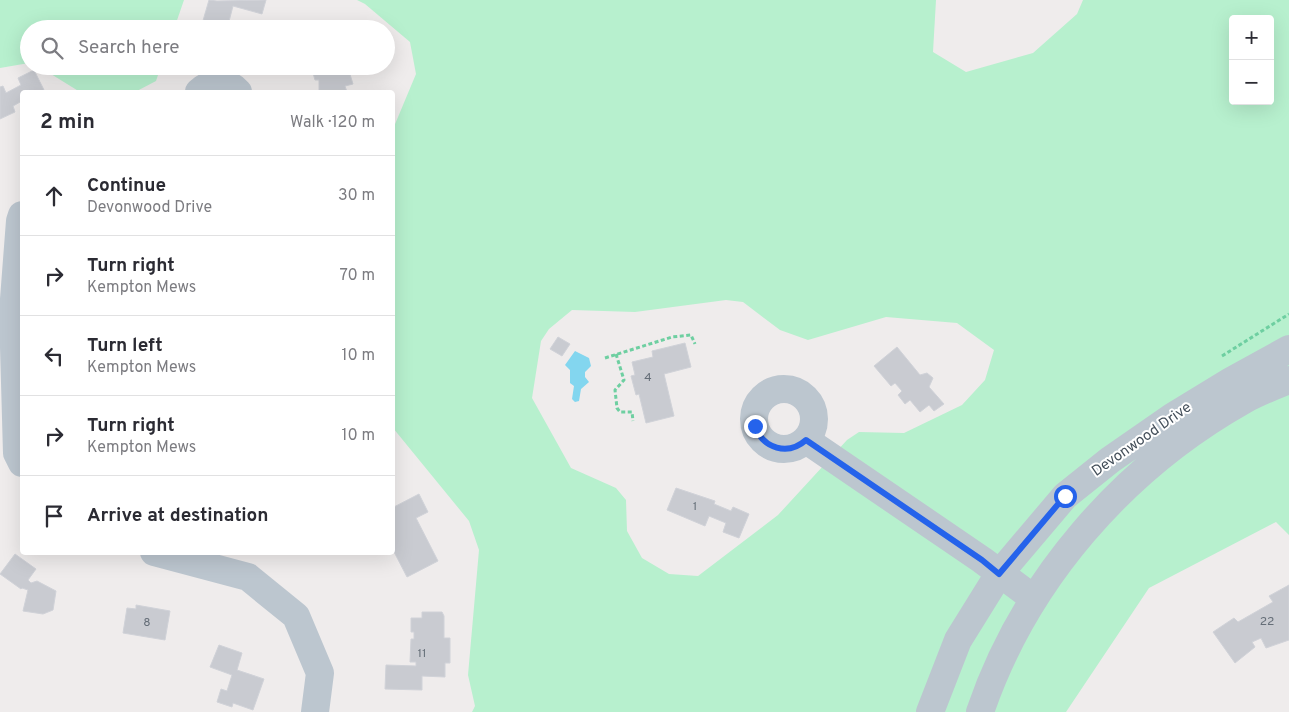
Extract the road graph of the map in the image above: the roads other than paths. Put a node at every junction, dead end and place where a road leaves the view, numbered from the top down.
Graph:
1 (202, 90) edge
2 (235, 90) edge
3 (20, 221) edge
4 (6, 312) edge
5 (1289, 349) edge
6 (1289, 380) edge
7 (806, 440) dead end
8 (20, 459) edge
9 (165, 555) edge
10 (999, 574) junction
11 (1033, 598) junction
12 (314, 712) edge
13 (930, 712) edge
14 (980, 712) edge

1 - 2 street
3 - 4 street
4 - 8 street
5 - 10 street, Devonwood Drive
6 - 11 street, Devonwood Drive
7 - 10 street
9 - 12 street
10 - 11 street
10 - 13 street, Devonwood Drive
11 - 14 street, Devonwood Drive

